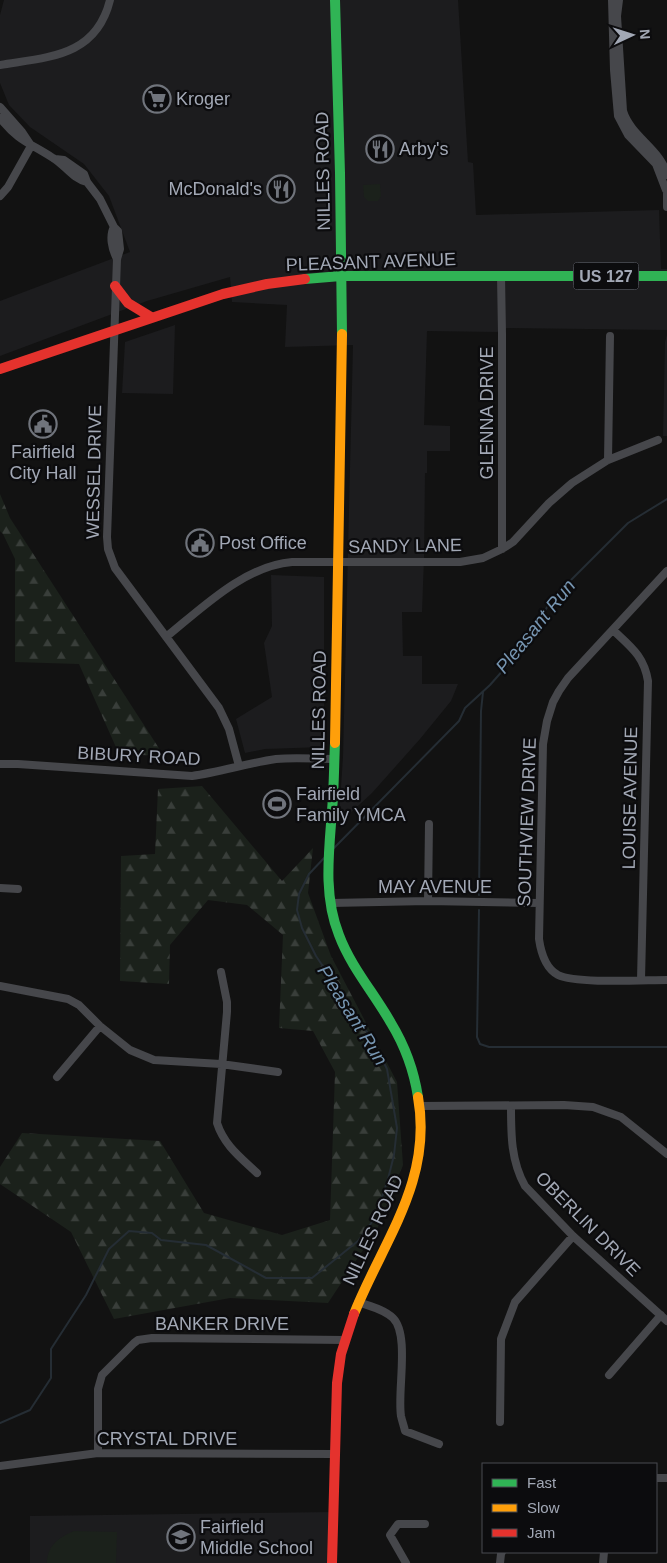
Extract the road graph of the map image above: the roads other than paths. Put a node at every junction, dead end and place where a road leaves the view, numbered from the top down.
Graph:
1 (110, 0) edge
2 (335, 0) edge
3 (612, 0) edge
4 (618, 0) edge
5 (0, 65) edge
6 (0, 107) edge
7 (0, 118) edge
8 (31, 146) junction
9 (667, 175) edge
10 (667, 186) edge
11 (666, 190) edge
12 (0, 196) edge
13 (667, 208) edge
14 (341, 276) junction
15 (501, 276) junction
16 (667, 276) edge
17 (115, 286) junction
18 (151, 317) junction
19 (114, 330) junction
20 (610, 336) dead end
21 (0, 369) edge
22 (658, 440) dead end
23 (608, 460) junction
24 (502, 549) junction
25 (338, 562) junction
26 (667, 571) edge
27 (613, 630) junction
28 (166, 637) junction
29 (335, 759) junction
30 (0, 764) edge
31 (239, 766) junction
32 (429, 824) dead end
33 (0, 888) edge
34 (18, 889) dead end
35 (428, 901) junction
36 (330, 903) junction
37 (539, 903) junction
38 (221, 972) dead end
39 (641, 980) junction
40 (667, 980) edge
41 (0, 986) edge
42 (100, 1026) junction
43 (221, 1064) junction
44 (278, 1072) dead end
45 (57, 1077) dead end
46 (420, 1106) junction
47 (511, 1106) junction
48 (665, 1149) edge
49 (256, 1173) dead end
50 (573, 1236) junction
51 (358, 1302) junction
52 (664, 1318) edge
53 (345, 1340) junction
54 (609, 1375) dead end
55 (500, 1422) dead end
56 (439, 1444) dead end
57 (98, 1453) junction
58 (335, 1454) junction
59 (0, 1466) edge
60 (425, 1524) dead end
61 (332, 1563) edge
62 (406, 1563) edge

1 - 5 street
2 - 14 street, NILLES ROAD
3 - 11 street
4 - 9 street
6 - 8 street, WESSEL DRIVE
7 - 8 street, WESSEL DRIVE
8 - 12 street
8 - 17 street, WESSEL DRIVE
10 - 11 street
11 - 13 street
14 - 15 street, PLEASANT AVENUE / US 127
14 - 18 street, PLEASANT AVENUE / US 127
14 - 25 street, NILLES ROAD
15 - 16 street, PLEASANT AVENUE / US 127
15 - 24 street, GLENNA DRIVE
17 - 18 street
17 - 19 street, WESSEL DRIVE
18 - 19 street, PLEASANT AVENUE / US 127
19 - 21 street, PLEASANT AVENUE / US 127
19 - 28 street, WESSEL DRIVE
20 - 23 street
22 - 23 street, SANDY LANE
23 - 24 street, SANDY LANE
24 - 25 street, SANDY LANE
25 - 28 street, SANDY LANE
25 - 29 street, NILLES ROAD
26 - 27 street, SOUTHVIEW DRIVE
27 - 37 street, SOUTHVIEW DRIVE
27 - 39 street, LOUISE AVENUE
28 - 31 street, WESSEL DRIVE
29 - 31 street, BIBURY ROAD
29 - 36 street, NILLES ROAD
30 - 31 street, BIBURY ROAD
32 - 35 street
33 - 34 street
35 - 36 street, MAY AVENUE
35 - 37 street, MAY AVENUE
36 - 46 street, NILLES ROAD
37 - 39 street, SOUTHVIEW DRIVE
38 - 43 street
39 - 40 street
41 - 42 street
42 - 43 street
42 - 45 street
43 - 44 street
43 - 49 street
46 - 47 street
46 - 51 street, NILLES ROAD
47 - 48 street
47 - 50 street, OBERLIN DRIVE
50 - 52 street, OBERLIN DRIVE
50 - 55 street
51 - 53 street, NILLES ROAD
51 - 56 street
52 - 54 street
53 - 57 street, BANKER DRIVE
53 - 58 street, NILLES ROAD
57 - 58 street, CRYSTAL DRIVE
57 - 59 street, CRYSTAL DRIVE
58 - 61 street, NILLES ROAD
60 - 62 street

